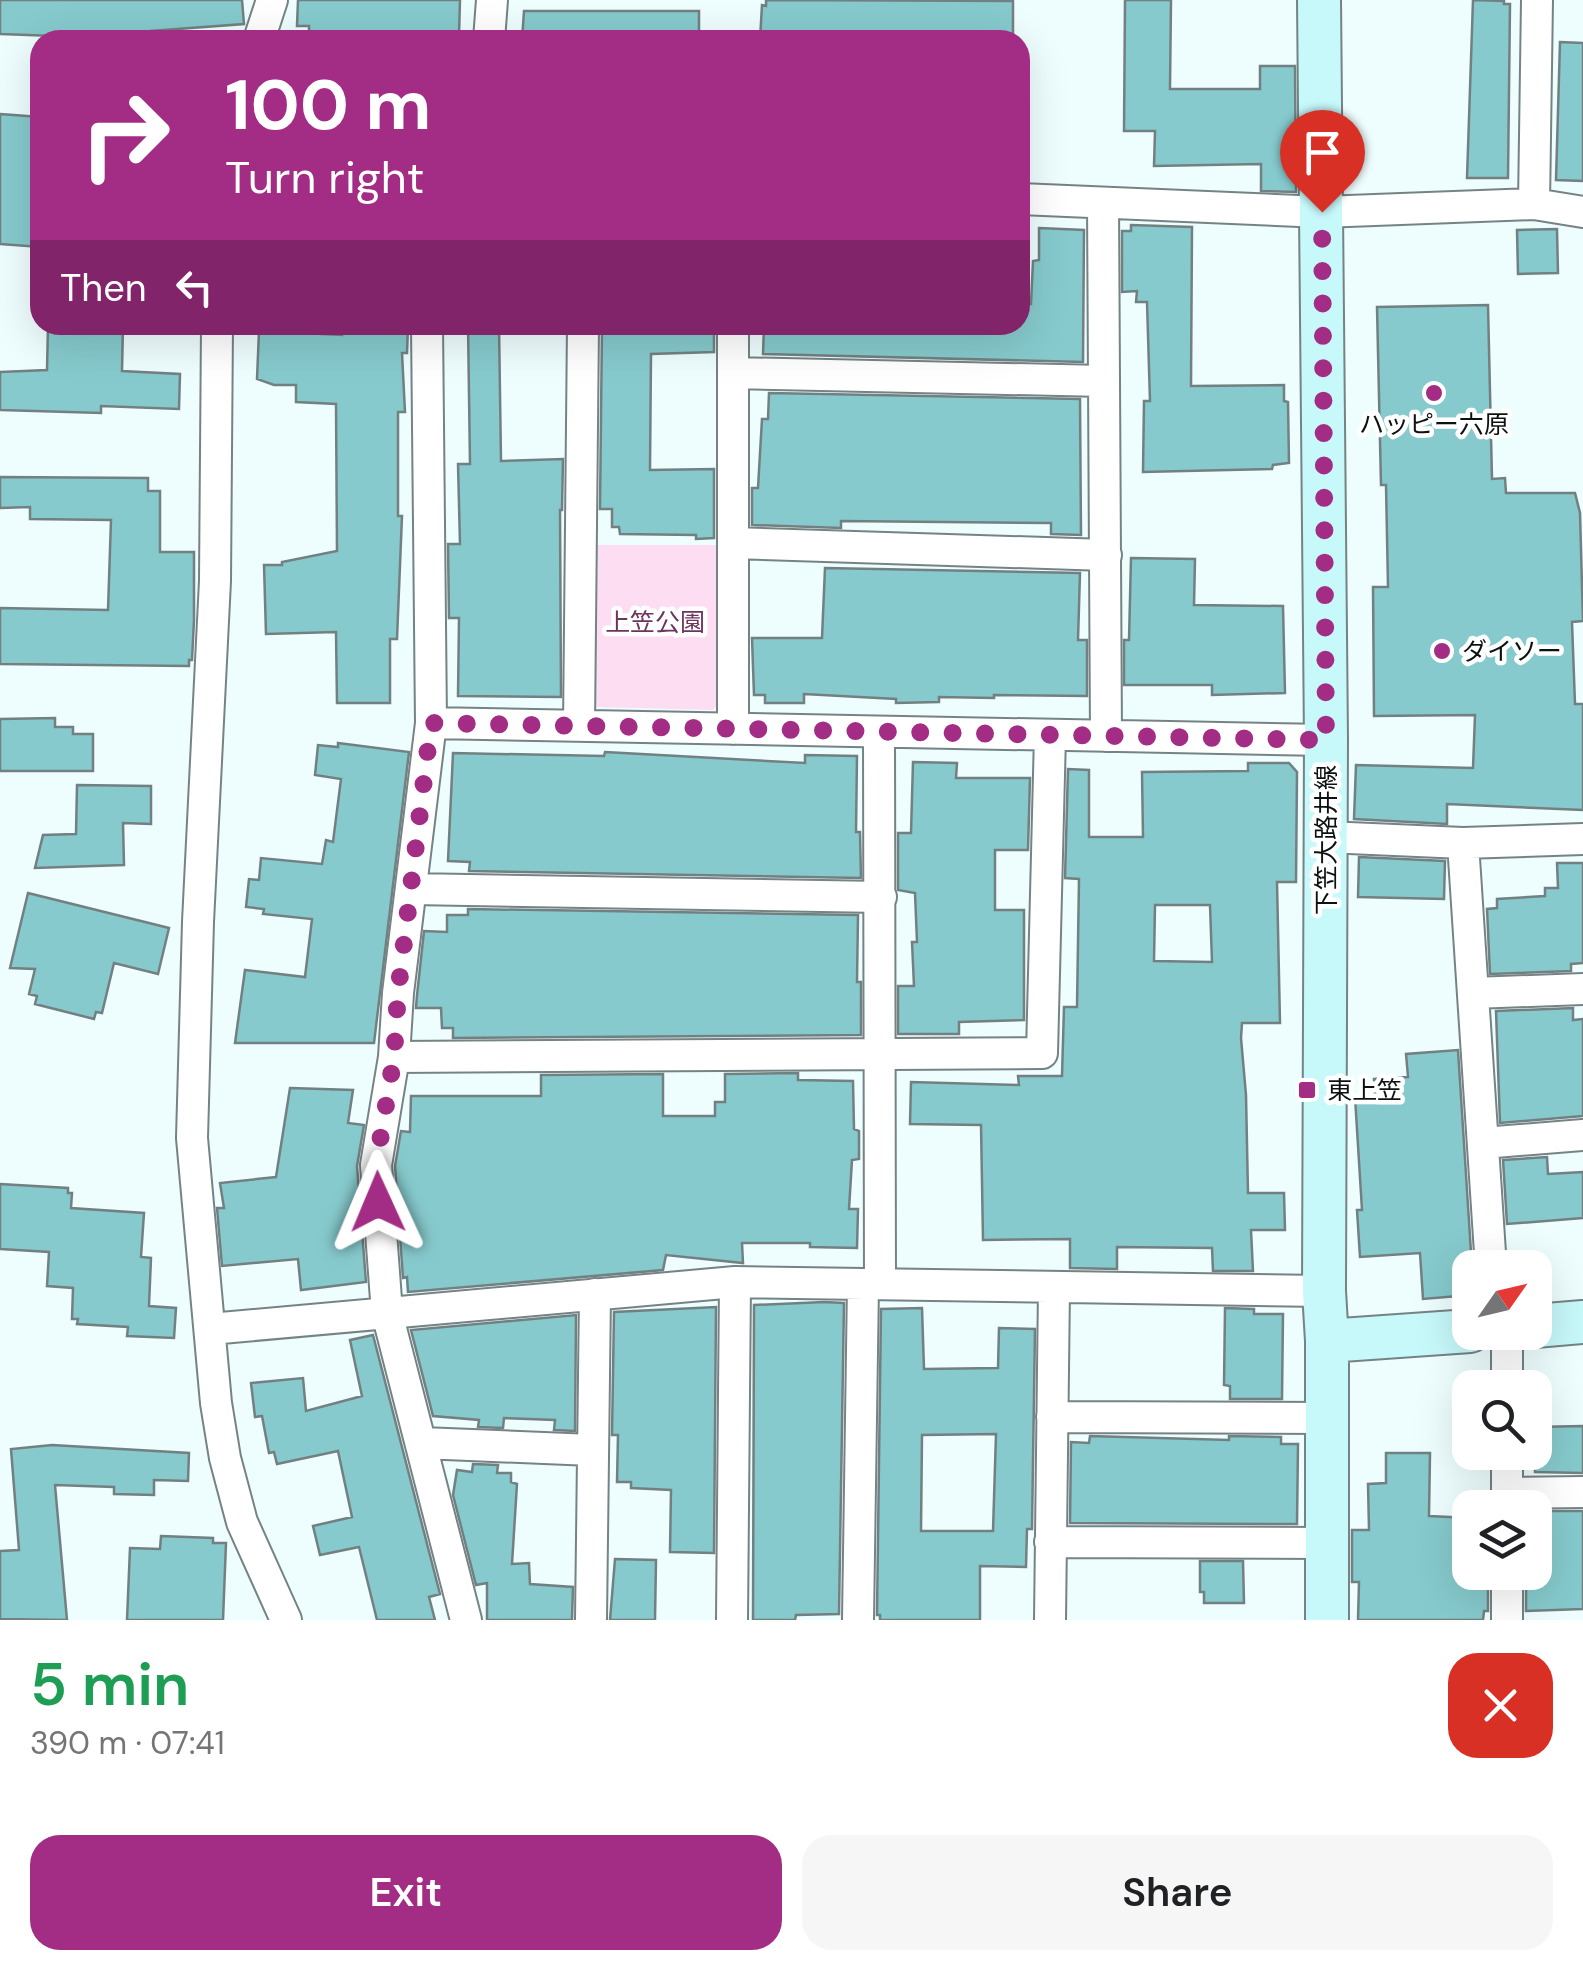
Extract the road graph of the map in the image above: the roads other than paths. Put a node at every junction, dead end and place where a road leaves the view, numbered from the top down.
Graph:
1 (492, 0) edge
2 (1320, 0) edge
3 (1537, 0) edge
4 (490, 30) edge
5 (1030, 199) edge
6 (1103, 203) junction
7 (1534, 204) junction
8 (1322, 212) junction
9 (1583, 212) edge
10 (217, 335) edge
11 (428, 335) edge
12 (583, 335) edge
13 (733, 335) edge
14 (733, 373) junction
15 (1104, 381) junction
16 (733, 543) junction
17 (1106, 555) junction
18 (431, 723) junction
19 (579, 726) junction
20 (733, 729) junction
21 (879, 732) junction
22 (1050, 735) junction
23 (1106, 736) junction
24 (1326, 740) junction
25 (1326, 837) junction
26 (1583, 839) edge
27 (1462, 843) junction
28 (412, 889) junction
29 (881, 897) junction
30 (1583, 989) edge
31 (1472, 993) junction
32 (881, 1055) junction
33 (394, 1057) junction
34 (1583, 1135) edge
35 (1483, 1143) junction
36 (1490, 1250) edge
37 (735, 1282) junction
38 (871, 1284) junction
39 (1054, 1287) junction
40 (1324, 1292) junction
41 (595, 1294) junction
42 (386, 1313) junction
43 (1583, 1322) edge
44 (1552, 1325) edge
45 (210, 1328) junction
46 (1452, 1332) edge
47 (1327, 1341) junction
48 (1052, 1416) junction
49 (1327, 1418) junction
50 (422, 1443) junction
51 (592, 1450) junction
52 (1583, 1492) edge
53 (1552, 1495) edge
54 (1050, 1542) junction
55 (1327, 1543) junction
56 (1507, 1590) edge
57 (286, 1620) edge
58 (466, 1620) edge
59 (592, 1620) edge
60 (732, 1620) edge
61 (858, 1620) edge
62 (1050, 1620) edge
63 (1327, 1620) edge
64 (1507, 1620) edge

1 - 4 street
2 - 8 main road, 下笠大路井線
3 - 7 street
5 - 6 street
6 - 8 street
6 - 15 street
7 - 8 street
7 - 9 street
8 - 24 main road, 下笠大路井線
10 - 45 street
11 - 18 street
12 - 19 street
13 - 14 street
14 - 15 street
14 - 16 street
15 - 17 street
16 - 17 street
16 - 20 street
17 - 23 street
18 - 19 street
18 - 28 street
19 - 20 street
20 - 21 street
21 - 22 street
21 - 29 street
22 - 23 street
22 - 32 street
23 - 24 street
24 - 25 main road, 下笠大路井線
25 - 27 street
25 - 40 main road, 下笠大路井線
26 - 27 street
27 - 31 street
28 - 29 street
28 - 33 street
29 - 32 street
30 - 31 street
31 - 35 street
32 - 33 street
32 - 38 street
33 - 42 street
34 - 35 street
35 - 36 street
37 - 38 street
37 - 41 street
37 - 60 street
38 - 39 street
38 - 61 street
39 - 40 street
39 - 48 street
40 - 47 main road, 下笠大路井線
41 - 42 street
41 - 51 street
42 - 45 street
42 - 50 street
43 - 44 main road
45 - 57 street
46 - 47 main road
47 - 49 main road, 下笠大路井線
48 - 49 street
48 - 54 street
49 - 55 main road, 下笠大路井線
50 - 51 street
50 - 58 street
51 - 59 street
52 - 53 street
54 - 55 street
54 - 62 street
55 - 63 main road, 下笠大路井線
56 - 64 street

